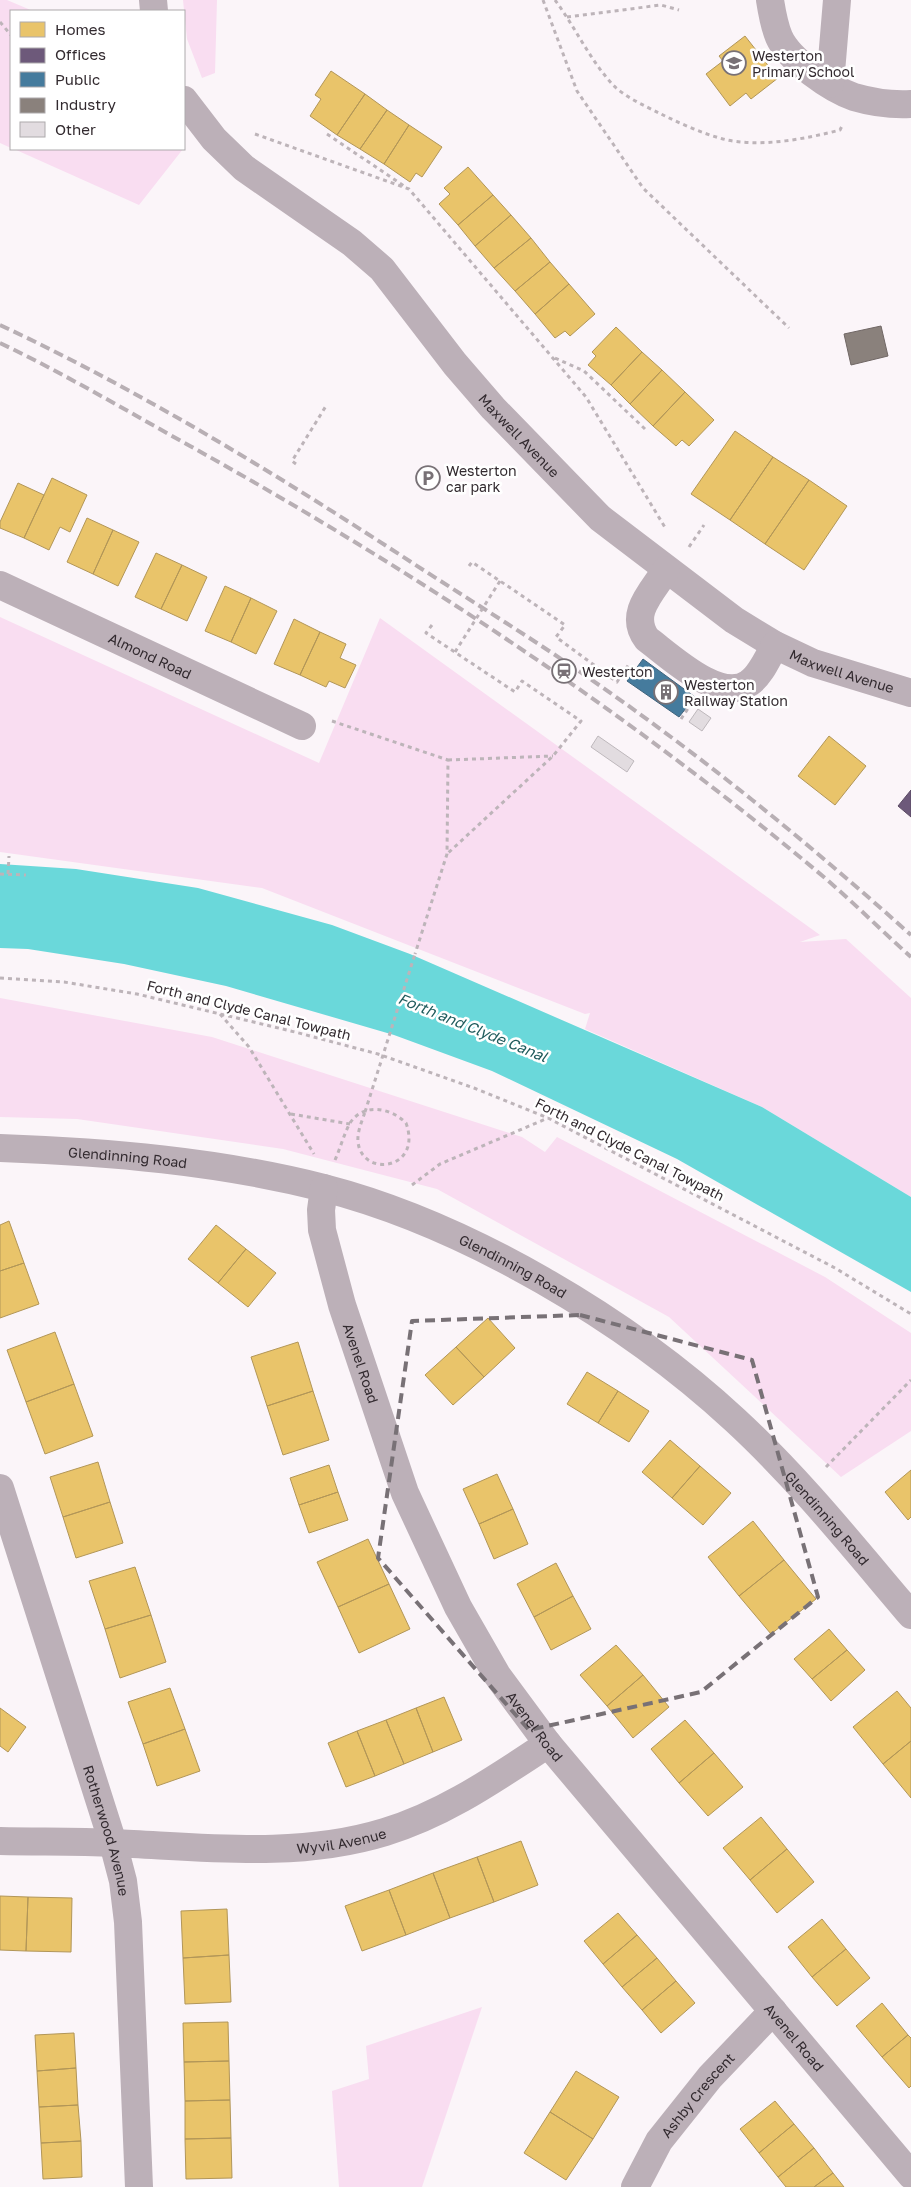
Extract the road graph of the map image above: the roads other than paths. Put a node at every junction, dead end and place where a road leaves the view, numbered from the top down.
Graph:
1 (770, 0) edge
2 (837, 0) edge
3 (842, 90) junction
4 (185, 101) edge
5 (911, 104) edge
6 (659, 564) junction
7 (0, 585) edge
8 (775, 645) junction
9 (911, 693) edge
10 (302, 726) road end
11 (0, 1148) edge
12 (324, 1188) junction
13 (0, 1488) edge
14 (911, 1615) edge
15 (548, 1744) junction
16 (0, 1841) edge
17 (113, 1843) junction
18 (773, 2011) junction
19 (911, 2175) edge
20 (139, 2187) edge
21 (635, 2187) edge

1 - 3 street
2 - 3 street
3 - 5 street
4 - 6 street, Maxwell Avenue
6 - 8 street, Maxwell Avenue
6 - 8 street
7 - 10 street, Almond Road
8 - 9 street, Maxwell Avenue
11 - 12 street, Glendinning Road
12 - 14 street, Glendinning Road
12 - 15 street, Avenel Road
13 - 17 street, Rotherwood Avenue
15 - 17 street, Wyvil Avenue
15 - 18 street, Avenel Road
16 - 17 street, Wyvil Avenue
17 - 20 street, Rotherwood Avenue
18 - 19 street, Avenel Road
18 - 21 street, Ashby Crescent

